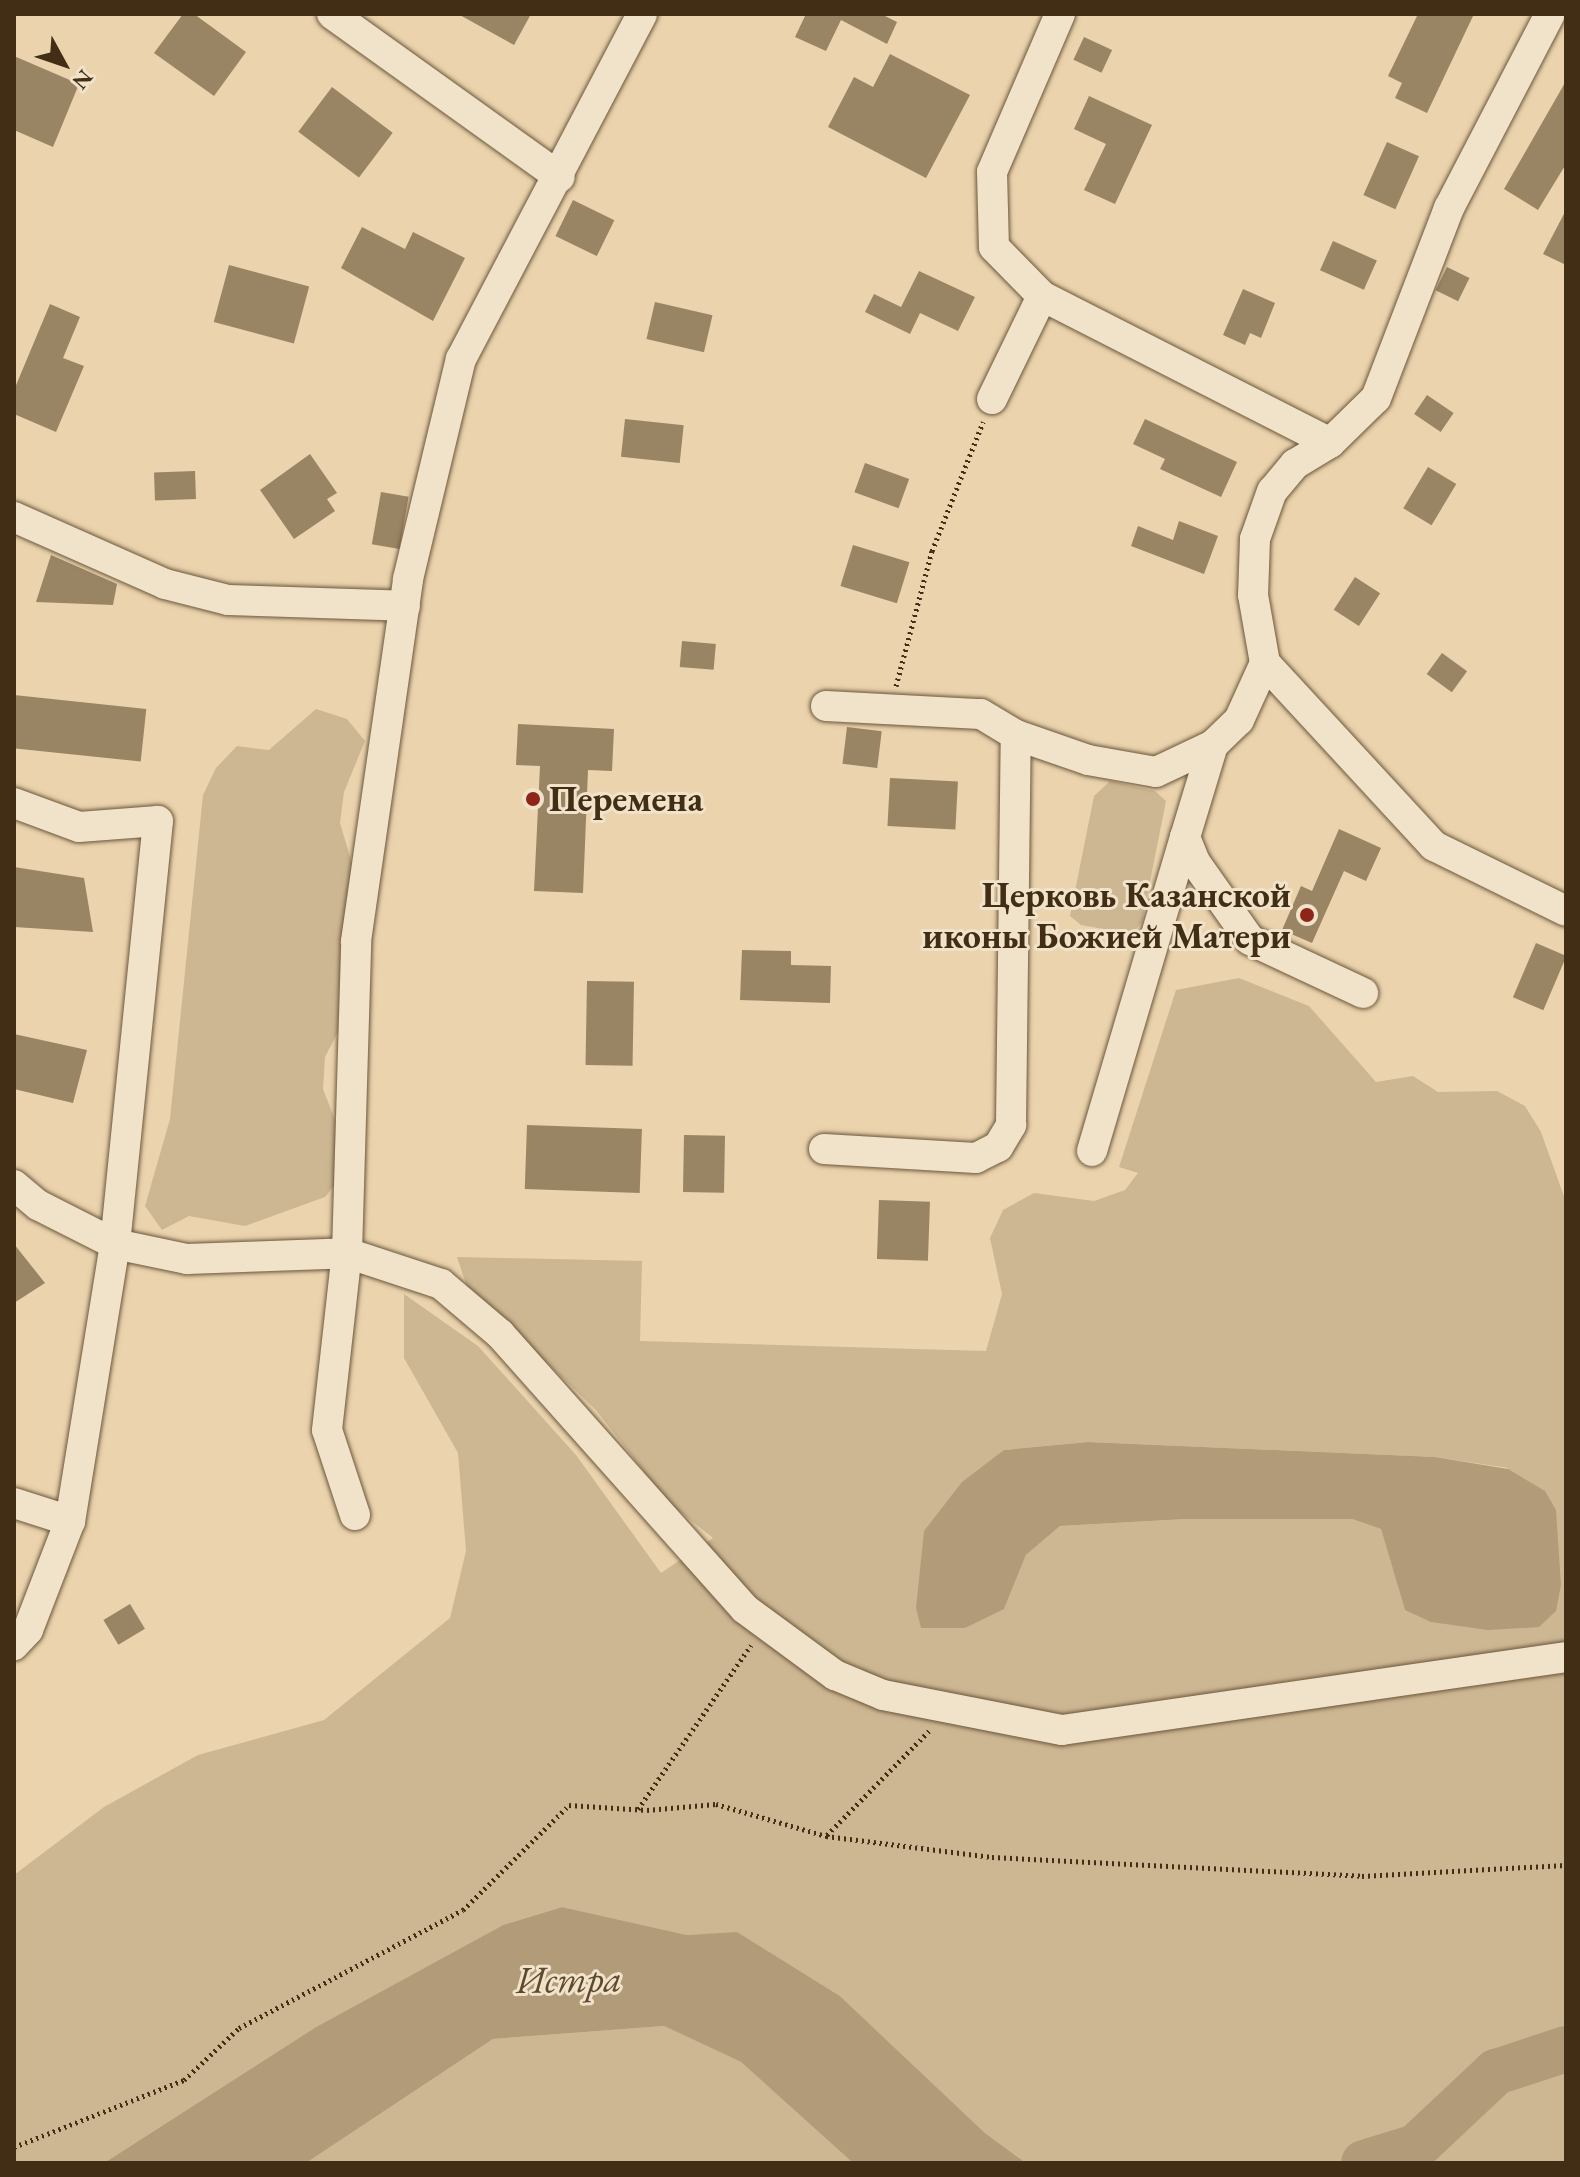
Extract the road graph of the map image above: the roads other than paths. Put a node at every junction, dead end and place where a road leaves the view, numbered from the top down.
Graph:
1 (332, 14) edge
2 (642, 14) edge
3 (1060, 14) edge
4 (1550, 14) edge
5 (560, 177) junction
6 (1042, 296) junction
7 (992, 399) road end
8 (1330, 443) junction
9 (14, 517) edge
10 (405, 606) junction
11 (1265, 663) junction
12 (826, 706) dead end
13 (1016, 735) junction
14 (1213, 745) junction
15 (14, 803) edge
16 (1185, 837) junction
17 (1566, 911) edge
18 (1363, 993) dead end
19 (824, 1149) dead end
20 (1092, 1151) dead end
21 (14, 1185) edge
22 (115, 1244) junction
23 (347, 1253) junction
24 (14, 1503) edge
25 (355, 1515) dead end
26 (70, 1521) junction
27 (14, 1645) edge
28 (1566, 1657) edge

1 - 5 street
2 - 5 street
3 - 6 street
4 - 8 street
5 - 10 street
6 - 7 street
6 - 8 street
8 - 11 street
9 - 10 street
10 - 23 street
11 - 14 street
11 - 17 street
12 - 13 street
13 - 14 street
13 - 19 street
14 - 16 street
15 - 22 street
16 - 18 street
16 - 20 street
21 - 22 street
22 - 23 street
22 - 26 street
23 - 25 street
23 - 28 street
24 - 26 street
26 - 27 street

